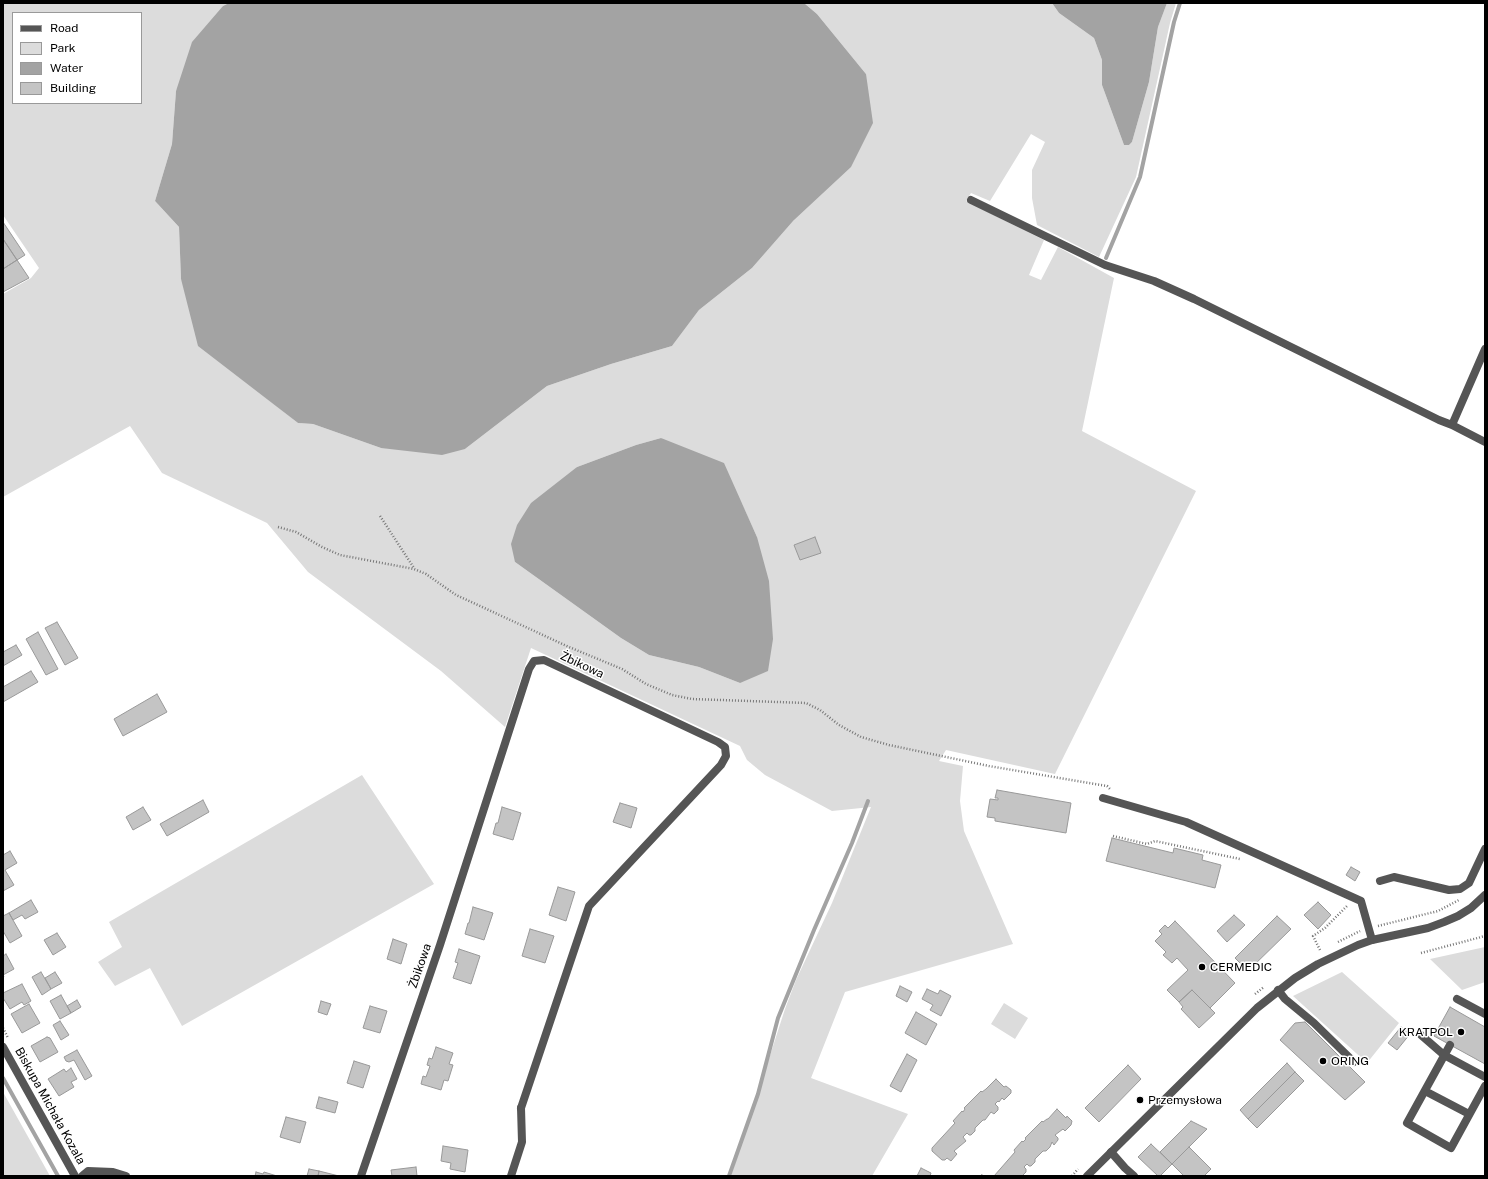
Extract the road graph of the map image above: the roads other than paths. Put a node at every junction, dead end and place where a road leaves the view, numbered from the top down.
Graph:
1 (971, 200) dead end
2 (1485, 349) edge
3 (1452, 425) junction
4 (1485, 442) edge
5 (1103, 798) dead end
6 (1485, 849) edge
7 (1380, 881) dead end
8 (1485, 895) edge
9 (1372, 940) junction
10 (1278, 990) junction
11 (1457, 999) dead end
12 (1485, 1014) edge
13 (1421, 1035) dead end
14 (1450, 1045) dead end
15 (3, 1047) edge
16 (1444, 1055) junction
17 (1354, 1062) dead end
18 (1485, 1077) edge
19 (1485, 1086) edge
20 (1425, 1091) junction
21 (1469, 1114) junction
22 (1111, 1152) junction
23 (75, 1176) edge
24 (82, 1176) edge
25 (126, 1176) edge
26 (361, 1176) edge
27 (511, 1176) edge
28 (1087, 1176) edge
29 (1134, 1176) edge

1 - 3 street
2 - 3 street
3 - 4 street
5 - 9 street
6 - 7 street
8 - 9 street
9 - 10 street
10 - 17 street
10 - 22 street
11 - 12 street
13 - 16 street
14 - 16 street
15 - 23 street, Biskupa Michała Kozala
16 - 18 street
16 - 20 street
19 - 21 street
20 - 21 street
20 - 21 street
22 - 28 street
22 - 29 street
24 - 25 street
26 - 27 street, Żbikowa

